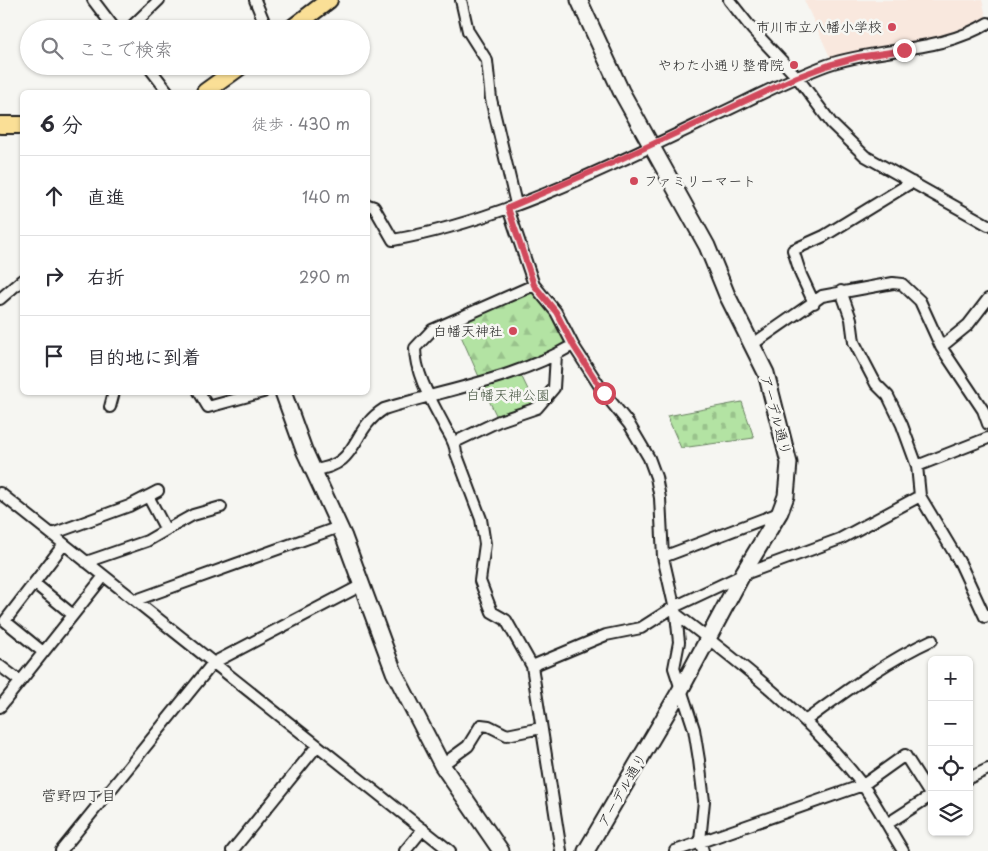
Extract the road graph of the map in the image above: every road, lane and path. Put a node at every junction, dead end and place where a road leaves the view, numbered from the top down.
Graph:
1 (93, 0) edge
2 (159, 0) edge
3 (255, 0) edge
4 (329, 0) edge
5 (461, 0) edge
6 (579, 0) edge
7 (729, 0) edge
8 (108, 20) edge
9 (138, 20) edge
10 (263, 20) edge
11 (303, 20) edge
12 (988, 24) edge
13 (155, 75) edge
14 (229, 75) edge
15 (797, 77) junction
16 (166, 90) edge
17 (209, 90) edge
18 (0, 125) edge
19 (20, 125) edge
20 (650, 146) junction
21 (912, 182) junction
22 (370, 206) edge
23 (512, 206) junction
24 (988, 225) edge
25 (20, 282) edge
26 (534, 285) junction
27 (841, 291) junction
28 (0, 299) edge
29 (988, 300) edge
30 (814, 303) junction
31 (753, 344) junction
32 (573, 345) junction
33 (941, 347) junction
34 (556, 355) junction
35 (113, 395) edge
36 (201, 395) edge
37 (252, 395) edge
38 (284, 395) edge
39 (428, 395) junction
40 (110, 407) dead end
41 (988, 424) edge
42 (988, 438) edge
43 (455, 442) junction
44 (917, 466) junction
45 (313, 470) junction
46 (0, 493) edge
47 (920, 496) junction
48 (221, 507) dead end
49 (780, 512) junction
50 (339, 527) junction
51 (166, 530) junction
52 (52, 534) junction
53 (64, 544) junction
54 (663, 557) junction
55 (86, 562) junction
56 (742, 575) junction
57 (104, 576) junction
58 (34, 583) junction
59 (362, 584) junction
60 (136, 600) junction
61 (675, 610) junction
62 (73, 615) junction
63 (988, 615) edge
64 (709, 638) junction
65 (932, 640) dead end
66 (43, 652) junction
67 (213, 663) junction
68 (0, 666) edge
69 (532, 666) junction
70 (20, 681) junction
71 (681, 689) junction
72 (0, 707) edge
73 (805, 721) junction
74 (541, 728) junction
75 (317, 746) junction
76 (442, 765) junction
77 (988, 768) edge
78 (973, 776) edge
79 (863, 785) junction
80 (928, 791) edge
81 (928, 797) edge
82 (886, 824) junction
83 (423, 829) junction
84 (702, 846) edge
85 (61, 851) edge
86 (232, 851) edge
87 (405, 851) edge
88 (450, 851) edge
89 (501, 851) edge
90 (562, 851) edge
91 (586, 851) edge
92 (675, 851) edge
93 (903, 851) edge

1 - 8 street
2 - 9 street
3 - 10 street
4 - 11 main road
5 - 23 street
6 - 20 street, アーデル通り
7 - 15 street
12 - 15 street
13 - 16 street
14 - 17 main road
15 - 20 street
15 - 21 street
18 - 19 main road
20 - 23 street
20 - 31 street, アーデル通り
21 - 24 street
21 - 30 street
22 - 23 street
23 - 26 street
25 - 28 street
26 - 32 street
26 - 39 street
27 - 30 street
27 - 33 street
27 - 44 street
29 - 33 street
30 - 31 street
31 - 49 street, アーデル通り
32 - 34 street
32 - 54 street
33 - 41 street
34 - 39 street
34 - 43 street
35 - 40 street
36 - 37 street
38 - 45 street
39 - 43 street
39 - 45 street
42 - 44 street
43 - 69 street
44 - 47 street
45 - 50 street
46 - 52 street
47 - 56 street
47 - 63 street
48 - 51 street
49 - 54 street
49 - 56 street, アーデル通り
50 - 59 street
50 - 60 street
51 - 52 street
51 - 55 street
52 - 53 street
53 - 55 street
53 - 58 street
54 - 61 street
55 - 57 street
56 - 61 street
56 - 64 street, アーデル通り
57 - 60 street
57 - 62 street
58 - 62 street
58 - 66 street
59 - 67 street
59 - 76 street
60 - 67 street
61 - 64 street
61 - 69 street
61 - 71 street
62 - 66 street
64 - 71 street, アーデル通り
64 - 73 street
65 - 73 street
66 - 70 street
67 - 75 street
67 - 85 street
68 - 70 street
69 - 74 street
70 - 72 street
71 - 84 street
71 - 91 street, アーデル通り
73 - 79 street
74 - 76 street
74 - 90 street
75 - 83 street
75 - 86 street
76 - 89 street
77 - 78 street
79 - 80 street
79 - 82 street
79 - 84 street
81 - 82 street
82 - 93 street
83 - 87 street
83 - 88 street
84 - 92 street

